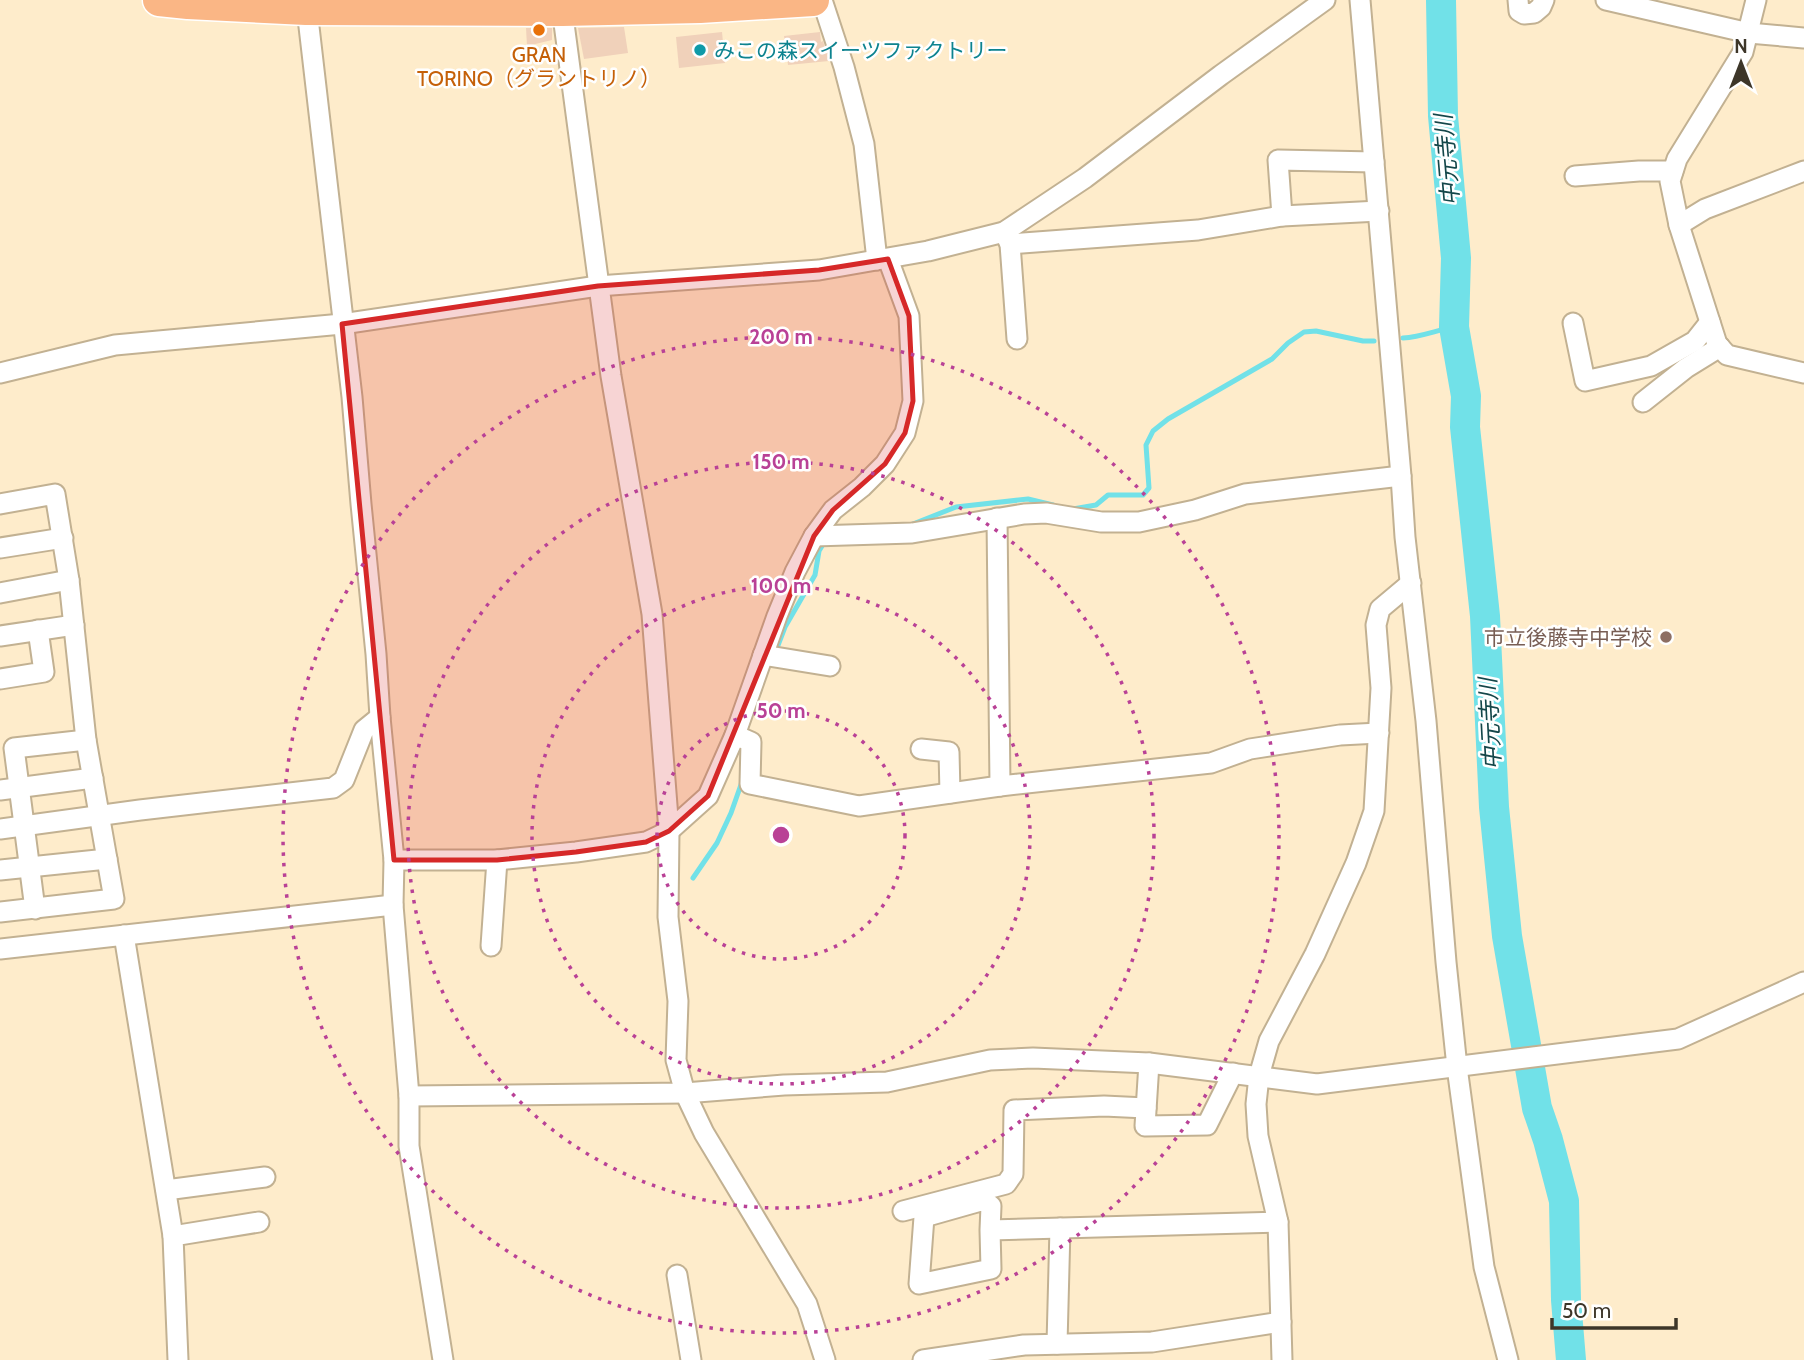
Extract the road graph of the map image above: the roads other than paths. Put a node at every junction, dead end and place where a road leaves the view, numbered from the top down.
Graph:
1 (159, 0) edge
2 (813, 0) edge
3 (822, 0) edge
4 (1325, 0) edge
5 (1360, 0) edge
6 (1518, 0) edge
7 (1544, 0) edge
8 (1606, 0) edge
9 (1756, 0) edge
10 (306, 4) edge
11 (561, 5) edge
12 (1749, 33) junction
13 (1804, 38) edge
14 (1374, 162) junction
15 (1673, 171) junction
16 (1804, 171) edge
17 (1575, 176) dead end
18 (1379, 211) junction
19 (1282, 216) junction
20 (1679, 225) junction
21 (1007, 238) junction
22 (882, 260) junction
23 (598, 286) junction
24 (1710, 322) junction
25 (1573, 323) dead end
26 (342, 324) junction
27 (1017, 339) dead end
28 (1720, 346) junction
29 (0, 373) edge
30 (1804, 373) edge
31 (1643, 402) dead end
32 (1401, 476) junction
33 (0, 504) edge
34 (997, 518) junction
35 (814, 536) junction
36 (62, 538) junction
37 (0, 548) edge
38 (69, 580) junction
39 (1411, 583) junction
40 (0, 593) edge
41 (74, 625) junction
42 (38, 631) junction
43 (0, 636) edge
44 (763, 655) junction
45 (830, 666) dead end
46 (0, 679) edge
47 (380, 717) junction
48 (1379, 733) junction
49 (735, 735) junction
50 (86, 740) junction
51 (921, 749) dead end
52 (93, 778) junction
53 (1000, 786) junction
54 (9, 789) edge
55 (950, 793) junction
56 (100, 816) junction
57 (24, 826) junction
58 (0, 830) edge
59 (669, 831) junction
60 (107, 859) junction
61 (394, 860) junction
62 (497, 860) junction
63 (29, 867) junction
64 (0, 870) edge
65 (393, 905) junction
66 (35, 909) junction
67 (0, 912) edge
68 (124, 935) junction
69 (491, 946) dead end
70 (0, 949) edge
71 (1802, 990) edge
72 (1149, 1063) junction
73 (1466, 1066) junction
74 (1233, 1073) junction
75 (1259, 1076) junction
76 (685, 1093) junction
77 (410, 1096) junction
78 (1146, 1108) junction
79 (265, 1177) dead end
80 (166, 1191) junction
81 (903, 1211) dead end
82 (1278, 1222) junction
83 (259, 1223) dead end
84 (1060, 1228) junction
85 (990, 1230) junction
86 (173, 1236) junction
87 (677, 1275) dead end
88 (1281, 1322) junction
89 (1057, 1344) junction
90 (178, 1360) edge
91 (443, 1360) edge
92 (691, 1360) edge
93 (825, 1360) edge
94 (923, 1360) edge
95 (1282, 1360) edge
96 (1508, 1360) edge

1 - 10 main road
2 - 11 main road
3 - 22 street
4 - 21 street
5 - 14 street
6 - 7 street
8 - 12 street
9 - 12 street
10 - 11 main road
10 - 26 street
11 - 23 street
12 - 13 street
12 - 15 street
14 - 18 street
14 - 19 street
15 - 17 street
15 - 20 street
16 - 20 street
18 - 19 street
18 - 32 street
19 - 21 street
20 - 24 street
21 - 22 street
21 - 27 street
22 - 23 street
22 - 35 street
23 - 26 street
23 - 59 street
24 - 25 street
24 - 28 street
26 - 29 street
26 - 47 street
28 - 30 street
28 - 31 street
32 - 34 street
32 - 39 street
33 - 36 street
34 - 35 street
34 - 53 street
35 - 44 street
36 - 37 street
36 - 38 street
38 - 40 street
38 - 41 street
39 - 48 street
39 - 73 street
41 - 42 street
41 - 50 street
42 - 43 street
42 - 46 street
44 - 45 street
44 - 49 street
47 - 56 street
47 - 61 street
48 - 53 street
48 - 75 street
49 - 55 street
49 - 59 street
50 - 52 street
50 - 54 street
51 - 55 street
52 - 54 street
52 - 56 street
53 - 55 street
54 - 57 street
56 - 57 street
56 - 60 street
57 - 58 street
57 - 63 street
59 - 62 street
59 - 76 street
60 - 63 street
60 - 66 street
61 - 62 street
61 - 65 street
62 - 69 street
63 - 64 street
63 - 66 street
65 - 68 street
65 - 77 street
66 - 67 street
68 - 70 street
68 - 80 street
71 - 73 street
72 - 74 street
72 - 76 street
72 - 78 street
73 - 75 street
73 - 96 street
74 - 75 street
74 - 78 street
75 - 82 street
76 - 77 street
76 - 93 street
77 - 91 street
78 - 81 street
79 - 80 street
80 - 86 street
82 - 84 street
82 - 88 street
83 - 86 street
84 - 85 street
84 - 89 street
85 - 85 street
86 - 90 street
87 - 92 street
88 - 89 street
88 - 95 street
89 - 94 street

